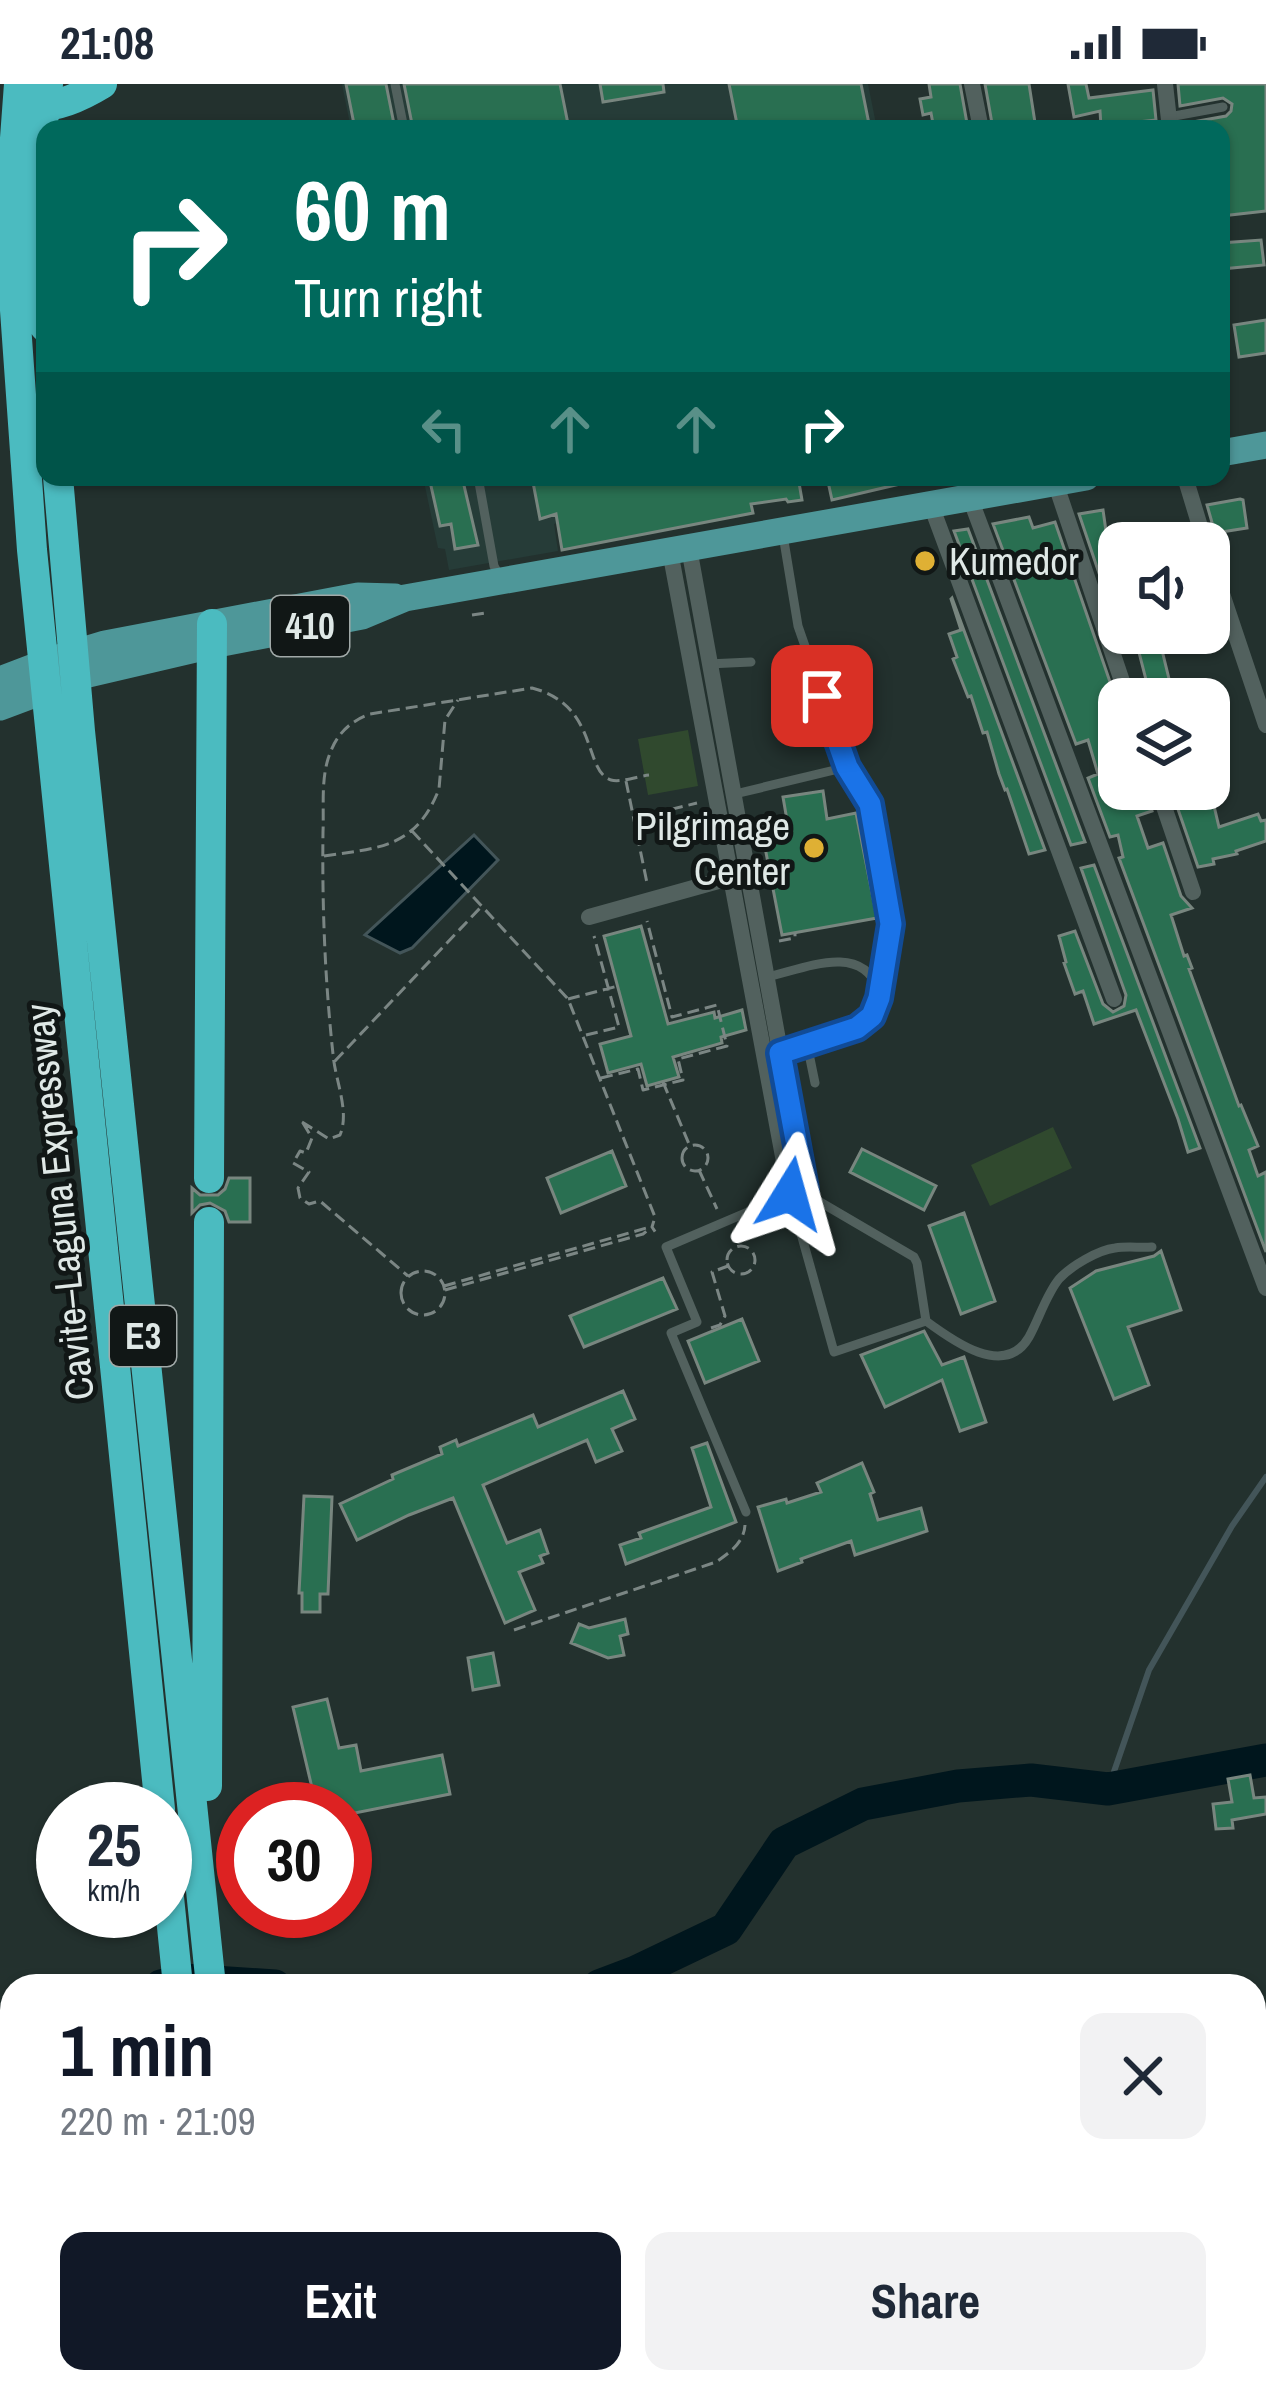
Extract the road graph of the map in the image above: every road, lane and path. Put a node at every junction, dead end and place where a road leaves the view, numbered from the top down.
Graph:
1 (19, 84) edge
2 (48, 84) edge
3 (102, 84) edge
4 (395, 84) edge
5 (972, 84) edge
6 (1165, 84) edge
7 (0, 106) edge
8 (1223, 107) dead end
9 (44, 120) edge
10 (402, 120) edge
11 (978, 120) edge
12 (1170, 120) edge
13 (1180, 120) edge
14 (0, 349) edge
15 (1266, 445) edge
16 (1230, 447) edge
17 (59, 486) edge
18 (480, 486) edge
19 (1034, 486) edge
20 (1056, 486) edge
21 (1188, 486) edge
22 (970, 498) junction
23 (931, 505) junction
24 (1199, 522) edge
25 (782, 531) junction
26 (32, 550) junction
27 (680, 550) junction
28 (502, 580) junction
29 (484, 614) dead end
30 (472, 615) dead end
31 (1230, 618) edge
32 (212, 634) junction
33 (107, 657) junction
34 (751, 662) dead end
35 (708, 664) junction
36 (1121, 678) edge
37 (0, 680) edge
38 (460, 699) junction
39 (0, 707) edge
40 (1266, 725) edge
41 (847, 767) junction
42 (649, 775) dead end
43 (626, 779) junction
44 (724, 797) junction
45 (1165, 810) edge
46 (634, 819) junction
47 (412, 831) junction
48 (323, 856) junction
49 (739, 875) junction
50 (1193, 892) dead end
51 (646, 901) junction
52 (481, 906) junction
53 (589, 916) joint
54 (795, 933) dead end
55 (778, 941) dead end
56 (758, 980) junction
57 (618, 986) dead end
58 (609, 989) junction
59 (878, 989) junction
60 (1114, 999) dead end
61 (568, 1000) junction
62 (584, 1036) junction
63 (807, 1044) junction
64 (772, 1055) junction
65 (604, 1060) dead end
66 (334, 1062) junction
67 (595, 1063) junction
68 (601, 1078) junction
69 (663, 1083) junction
70 (814, 1083) dead end
71 (690, 1146) junction
72 (700, 1170) junction
73 (209, 1178) dead end
74 (797, 1192) junction
75 (717, 1211) dead end
76 (209, 1222) dead end
77 (1152, 1247) dead end
78 (728, 1265) junction
79 (408, 1276) junction
80 (444, 1288) junction
81 (1266, 1288) edge
82 (926, 1321) junction
83 (698, 1322) junction
84 (746, 1512) joint
85 (514, 1630) dead end
86 (157, 1782) edge
87 (173, 1938) edge
88 (206, 1942) junction
89 (177, 1974) edge
90 (210, 1974) edge

1 - 26 highway, Cavite–Laguna Expressway / E3
2 - 9 highway
3 - 7 highway
4 - 10 lane
5 - 11 street
6 - 12 street
8 - 13 lane
14 - 26 highway
15 - 16 main road
17 - 88 highway, Cavite–Laguna Expressway / E3
18 - 28 lane
19 - 22 main road, 410
20 - 36 street
21 - 24 street
22 - 23 main road, 410
22 - 81 street
23 - 25 main road, 410
23 - 60 street
25 - 27 main road, 410
25 - 41 lane
26 - 86 highway, Cavite–Laguna Expressway / E3
27 - 28 main road, 410
27 - 35 street
27 - 44 street
28 - 32 main road, 410
29 - 30 path
31 - 40 street
32 - 33 main road, 410
32 - 73 highway
33 - 37 main road, 410
33 - 39 main road, 410
34 - 35 lane
35 - 44 street
38 - 43 path
38 - 47 path
38 - 48 path
41 - 44 lane
41 - 59 lane
42 - 43 path
43 - 46 path
44 - 46 path
44 - 49 street
45 - 50 street
46 - 51 path
47 - 48 path
47 - 52 path
48 - 66 path
49 - 51 street
49 - 56 street
51 - 53 street
51 - 69 path
52 - 61 path
52 - 66 path
53 - 58 path
54 - 55 path
56 - 59 lane
56 - 64 street
57 - 58 path
58 - 61 path
58 - 62 path
59 - 63 lane
61 - 62 path
62 - 67 path
63 - 64 lane
63 - 70 lane
64 - 74 street
65 - 67 path
66 - 79 path
67 - 68 path
68 - 69 path
68 - 80 path
69 - 71 path
71 - 72 path
71 - 72 path
72 - 75 path
74 - 82 lane
74 - 82 lane
74 - 83 lane
76 - 88 highway
77 - 82 lane
78 - 78 path
78 - 83 path
79 - 80 path
79 - 80 path
83 - 84 lane
84 - 85 path
87 - 89 highway
88 - 90 highway, Cavite–Laguna Expressway / E3

